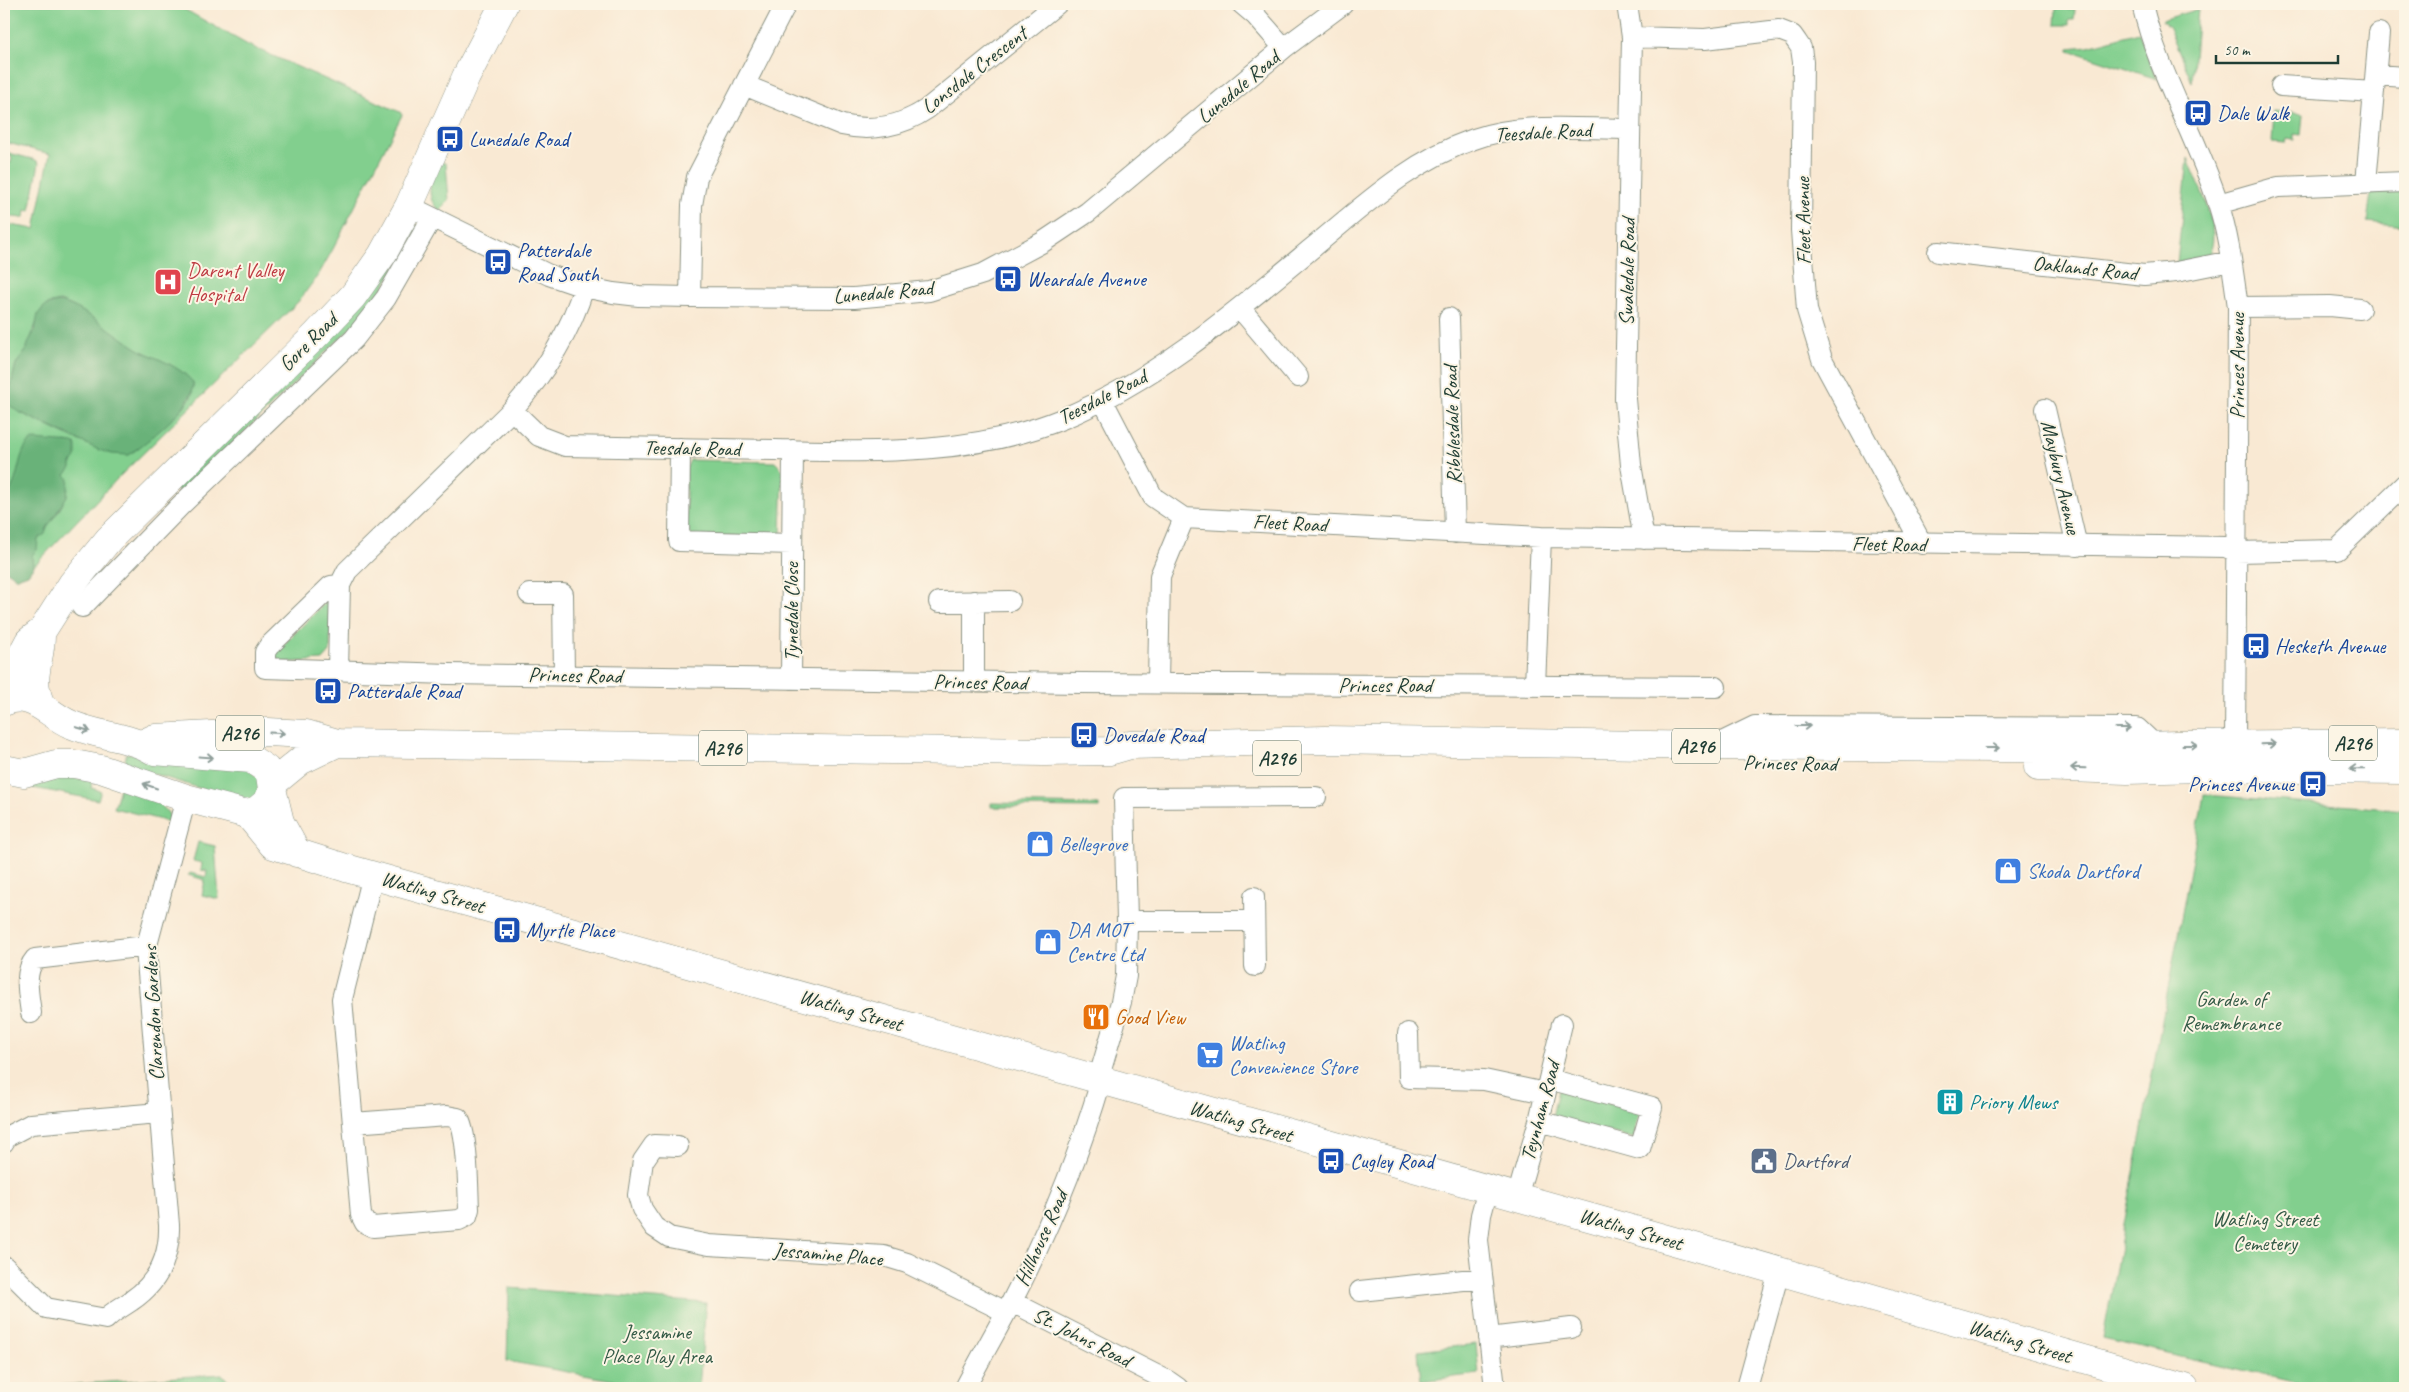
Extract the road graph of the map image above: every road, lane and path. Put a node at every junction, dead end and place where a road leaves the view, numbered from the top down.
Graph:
1 (504, 4) edge
2 (786, 4) edge
3 (1057, 4) edge
4 (1242, 4) edge
5 (1343, 4) edge
6 (1627, 4) edge
7 (2142, 4) edge
8 (2380, 33) dead end
9 (1632, 37) junction
10 (1284, 48) junction
11 (2405, 77) edge
12 (2375, 83) junction
13 (744, 85) junction
14 (2281, 86) dead end
15 (1630, 129) junction
16 (2405, 182) edge
17 (2366, 183) junction
18 (2218, 204) junction
19 (420, 212) junction
20 (1938, 252) dead end
21 (2231, 261) junction
22 (584, 287) junction
23 (690, 298) junction
24 (2238, 307) junction
25 (1240, 308) junction
26 (2360, 309) dead end
27 (1449, 318) dead end
28 (1298, 377) dead end
29 (1103, 401) junction
30 (2045, 409) dead end
31 (512, 410) junction
32 (680, 448) junction
33 (793, 450) junction
34 (2405, 484) edge
35 (163, 485) junction
36 (181, 504) junction
37 (1184, 518) junction
38 (1455, 532) junction
39 (1541, 537) junction
40 (1644, 539) junction
41 (792, 544) junction
42 (1922, 544) junction
43 (2077, 546) junction
44 (2236, 552) junction
45 (340, 585) junction
46 (529, 594) dead end
47 (974, 601) junction
48 (1010, 601) dead end
49 (939, 602) dead end
50 (82, 607) dead end
51 (42, 631) junction
52 (338, 670) junction
53 (564, 675) junction
54 (790, 679) junction
55 (1705, 681) dead end
56 (974, 682) junction
57 (1158, 683) junction
58 (1535, 686) junction
59 (4, 688) edge
60 (4, 702) edge
61 (41, 705) junction
62 (337, 743) junction
63 (2405, 743) edge
64 (142, 744) junction
65 (2235, 745) junction
66 (1109, 751) junction
67 (2262, 768) junction
68 (2405, 770) edge
69 (8, 771) edge
70 (272, 786) junction
71 (1316, 797) dead end
72 (186, 798) junction
73 (247, 813) junction
74 (297, 852) junction
75 (373, 875) junction
76 (1254, 897) dead end
77 (1127, 921) junction
78 (1254, 921) junction
79 (146, 946) junction
80 (1255, 966) dead end
81 (31, 1013) dead end
82 (1562, 1024) dead end
83 (1408, 1033) dead end
84 (1099, 1080) junction
85 (1547, 1086) junction
86 (159, 1113) junction
87 (1539, 1121) junction
88 (353, 1123) junction
89 (4, 1142) edge
90 (678, 1146) dead end
91 (1488, 1189) junction
92 (1517, 1197) junction
93 (4, 1266) edge
94 (1779, 1272) junction
95 (1482, 1278) junction
96 (1360, 1291) dead end
97 (1009, 1307) junction
98 (1571, 1328) dead end
99 (1489, 1338) junction
100 (965, 1388) edge
101 (1178, 1388) edge
102 (1495, 1388) edge
103 (1747, 1388) edge
104 (2185, 1388) edge

1 - 19 main road, Gore Road
2 - 13 street
3 - 13 street, Lonsdale Crescent
4 - 10 street
5 - 10 street, Lunedale Road
6 - 9 street, Swaledale Road
7 - 18 street, Princes Avenue
8 - 12 street
9 - 15 street, Swaledale Road
9 - 42 street, Fleet Avenue
10 - 23 street, Lunedale Road
11 - 12 street
12 - 14 street
12 - 17 street
13 - 23 street
15 - 25 street, Teesdale Road
15 - 40 street, Swaledale Road
16 - 17 street
17 - 18 street
18 - 21 street, Princes Avenue
19 - 22 street, Lunedale Road
19 - 35 main road, Gore Road
19 - 36 street, Gore Road
20 - 21 street, Oaklands Road
21 - 24 street, Princes Avenue
22 - 23 street, Lunedale Road
22 - 31 street
24 - 26 street
24 - 44 street, Princes Avenue
25 - 28 street
25 - 29 street, Teesdale Road
27 - 38 street, Ribblesdale Road
29 - 33 street, Teesdale Road
29 - 37 street
30 - 43 street, Maybury Avenue
31 - 32 street, Teesdale Road
31 - 45 street
32 - 33 street, Teesdale Road
32 - 41 street, Tynedale Close
33 - 41 street, Tynedale Close
34 - 44 street
35 - 36 street
35 - 51 main road, Gore Road
36 - 50 street, Gore Road
37 - 38 street, Fleet Road
37 - 57 street
38 - 39 street, Fleet Road
39 - 40 street, Fleet Road
39 - 58 street
40 - 42 street, Fleet Road
41 - 54 street, Tynedale Close
42 - 43 street, Fleet Road
43 - 44 street, Fleet Road
44 - 65 street, Princes Avenue
45 - 52 street
45 - 52 street, Princes Road
46 - 53 street
47 - 48 street
47 - 49 street
47 - 56 street
51 - 59 main road, Gore Road
51 - 61 main road, Gore Road
52 - 53 street, Princes Road
53 - 54 street, Princes Road
54 - 56 street, Princes Road
55 - 58 street, Princes Road
56 - 57 street, Princes Road
57 - 58 street, Princes Road
60 - 61 main road
61 -> 64 main road
64 -> 62 main road, Princes Road / A296
62 - 66 main road, Princes Road / A296
62 - 70 main road, Princes Road / A296
65 -> 63 main road, Princes Road / A296
64 -> 70 main road
66 -> 65 main road, Princes Road / A296
65 - 67 street
67 -> 66 main road, Princes Road / A296
68 -> 67 main road, Princes Road / A296
72 -> 69 main road
70 - 73 main road, Princes Road
70 - 74 main road
71 - 77 street, Hillhouse Road
72 - 73 main road
72 - 79 street, Clarendon Gardens
73 - 74 main road, Watling Street
74 - 75 main road, Watling Street
75 - 84 main road, Watling Street
75 - 88 street
76 - 78 street
77 - 78 street
77 - 84 street, Hillhouse Road
78 - 80 street
79 - 81 street
79 - 86 street, Clarendon Gardens
82 - 85 street, Teynham Road
83 - 85 street
84 - 91 main road, Watling Street
84 - 97 street, Hillhouse Road
85 - 87 street, Teynham Road
85 - 87 street
86 - 89 street
86 - 93 street, Clarendon Gardens
87 - 92 street, Teynham Road
88 - 88 street
90 - 97 street, Jessamine Place
91 - 92 main road, Watling Street
91 - 95 street
92 - 94 main road, Watling Street
94 - 103 street
94 - 104 main road, Watling Street
95 - 96 street
95 - 99 street
97 - 100 street, Hillhouse Road
97 - 101 street, St. Johns Road
98 - 99 street
99 - 102 street

